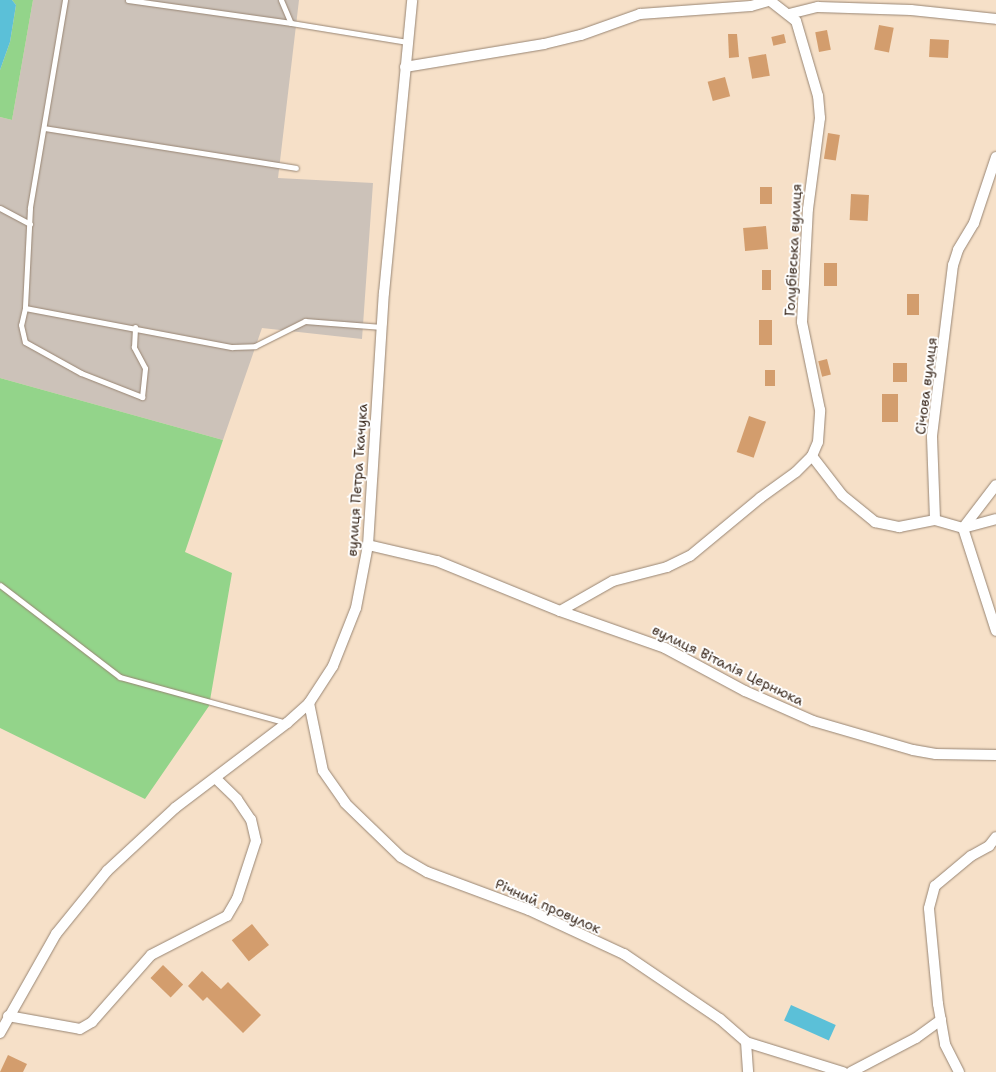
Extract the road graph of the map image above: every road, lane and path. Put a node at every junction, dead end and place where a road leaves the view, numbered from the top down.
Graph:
1 (66, 0) edge
2 (130, 0) edge
3 (281, 0) edge
4 (412, 0) edge
5 (769, 0) edge
6 (789, 14) junction
7 (996, 19) edge
8 (291, 23) junction
9 (407, 42) junction
10 (405, 67) junction
11 (44, 128) junction
12 (996, 157) edge
13 (296, 168) dead end
14 (0, 208) edge
15 (30, 224) junction
16 (25, 308) junction
17 (382, 326) junction
18 (135, 327) junction
19 (812, 456) junction
20 (996, 485) edge
21 (996, 519) edge
22 (934, 520) junction
23 (963, 528) junction
24 (368, 546) junction
25 (0, 585) edge
26 (560, 611) junction
27 (996, 631) edge
28 (309, 703) junction
29 (287, 723) junction
30 (996, 755) edge
31 (215, 778) junction
32 (996, 837) edge
33 (8, 1016) junction
34 (941, 1020) junction
35 (0, 1034) edge
36 (746, 1042) junction
37 (748, 1072) edge
38 (843, 1072) edge
39 (850, 1072) edge
40 (959, 1072) edge

1 - 11 lane
2 - 8 lane
3 - 8 lane
4 - 9 street, вулиця Петра Ткачука
5 - 6 street, Голубівська вулиця
5 - 10 street
6 - 7 street
6 - 19 street, Голубівська вулиця
8 - 9 lane
9 - 10 street, вулиця Петра Ткачука
10 - 17 street, вулиця Петра Ткачука
11 - 13 lane
11 - 15 lane
12 - 22 street, Січова вулиця
14 - 15 lane
15 - 16 lane
16 - 18 lane
16 - 18 lane
17 - 18 lane
17 - 24 street, вулиця Петра Ткачука
19 - 22 street
19 - 26 street
20 - 23 street
21 - 23 street
22 - 23 street
23 - 27 street
24 - 26 street, вулиця Віталія Цернюка
24 - 28 street, вулиця Петра Ткачука
25 - 29 lane
26 - 30 street, вулиця Віталія Цернюка
28 - 29 street, вулиця Петра Ткачука
28 - 36 street, Річний провулок
29 - 31 street, вулиця Петра Ткачука
31 - 33 street, вулиця Петра Ткачука
31 - 33 street
32 - 34 street
33 - 35 street, вулиця Петра Ткачука
34 - 39 street
34 - 40 street
36 - 37 street
36 - 38 street, Річний провулок

